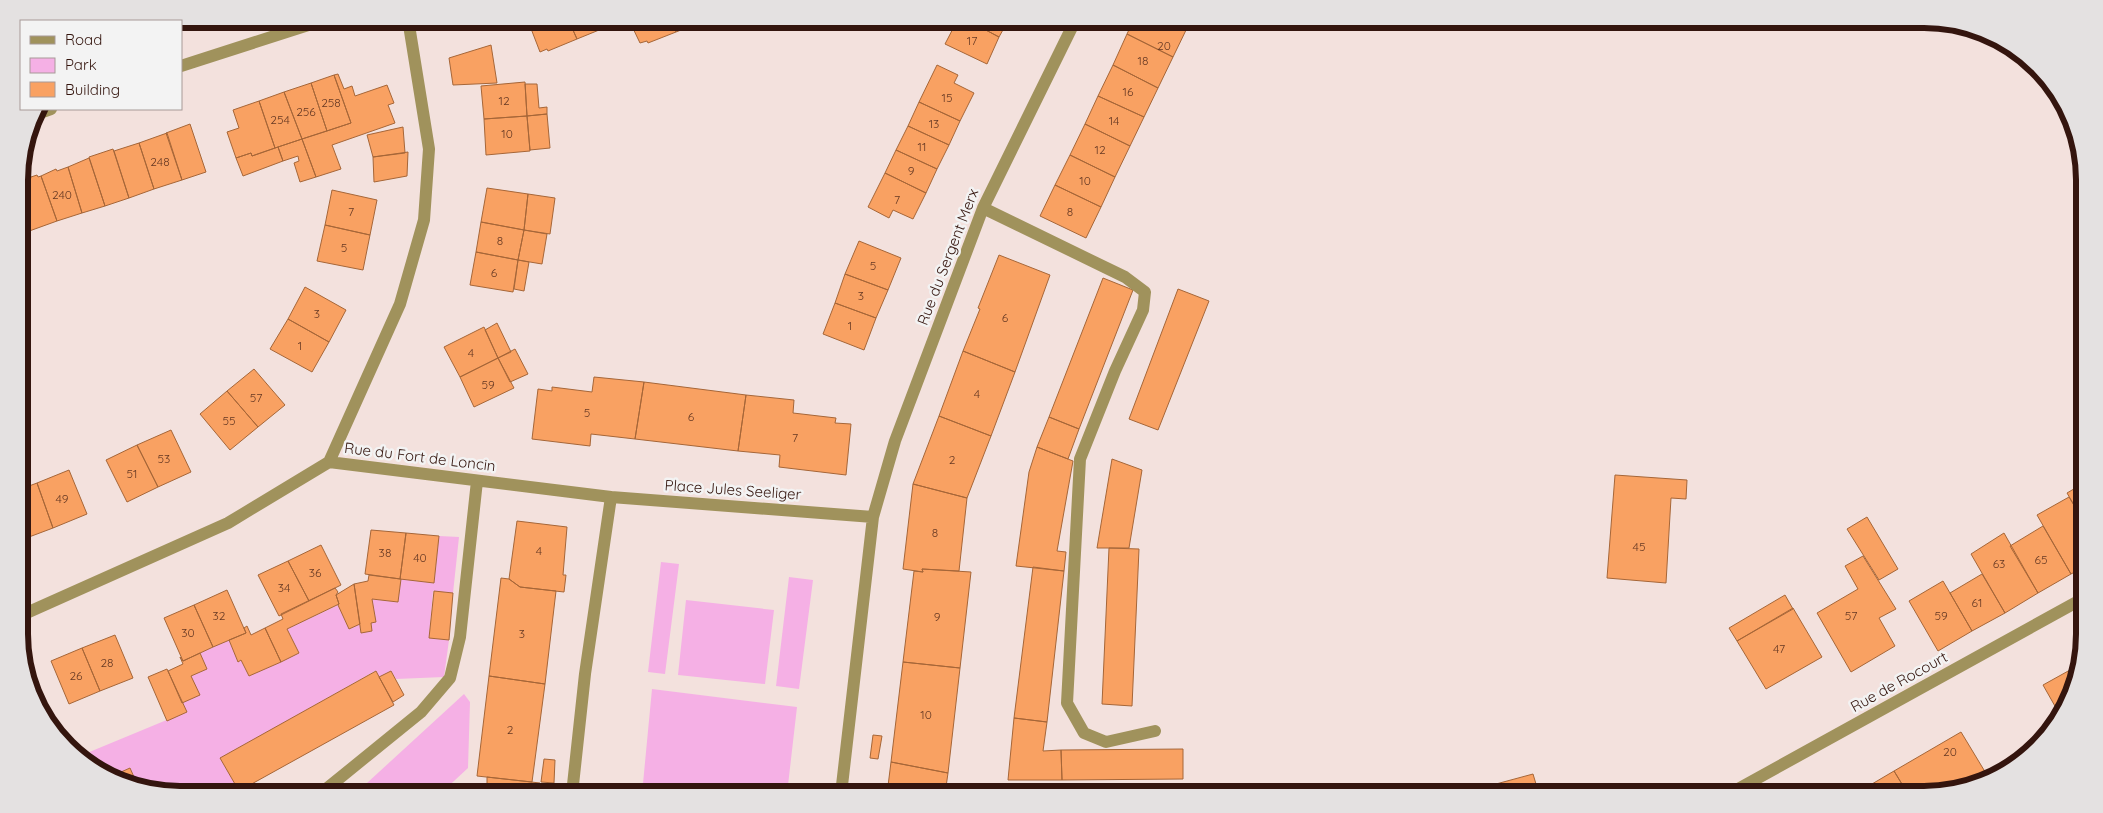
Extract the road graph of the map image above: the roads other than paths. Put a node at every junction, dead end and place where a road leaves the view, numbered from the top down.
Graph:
1 (299, 28) edge
2 (409, 28) edge
3 (1072, 28) edge
4 (182, 66) edge
5 (983, 208) junction
6 (329, 462) junction
7 (477, 480) junction
8 (611, 497) junction
9 (873, 517) junction
10 (2076, 602) edge
11 (28, 612) edge
12 (1155, 731) dead end
13 (1746, 785) edge
14 (330, 786) edge
15 (573, 786) edge
16 (841, 786) edge

1 - 4 street
2 - 6 street
3 - 5 street, Rue du Sergent Merx
5 - 9 street, Rue du Sergent Merx
5 - 12 street
6 - 7 street, Rue du Fort de Loncin
6 - 11 street, Rue du Fort de Loncin
7 - 8 street, Rue du Fort de Loncin
7 - 14 street
8 - 9 street, Place Jules Seeliger
8 - 15 street
9 - 16 street
10 - 13 street, Rue de Rocourt

